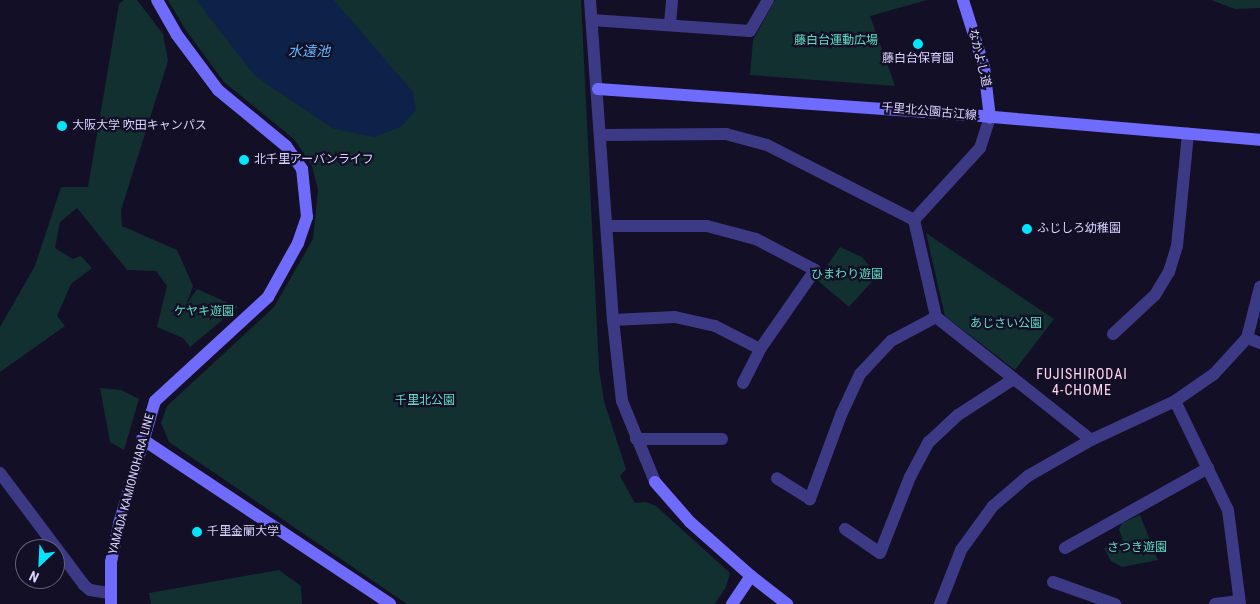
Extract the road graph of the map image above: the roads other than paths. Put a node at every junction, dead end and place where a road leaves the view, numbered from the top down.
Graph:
1 (157, 0) edge
2 (590, 0) edge
3 (672, 0) edge
4 (768, 0) edge
5 (963, 0) edge
6 (592, 20) junction
7 (670, 24) junction
8 (598, 89) junction
9 (990, 118) junction
10 (1188, 134) junction
11 (601, 135) junction
12 (1260, 140) edge
13 (914, 220) junction
14 (607, 226) junction
15 (1260, 287) edge
16 (936, 317) junction
17 (613, 320) junction
18 (1113, 334) dead end
19 (1247, 338) junction
20 (1260, 344) edge
21 (760, 349) junction
22 (1012, 380) junction
23 (743, 383) dead end
24 (1175, 401) junction
25 (142, 439) junction
26 (636, 439) junction
27 (722, 439) dead end
28 (1091, 440) junction
29 (1208, 468) junction
30 (0, 474) edge
31 (777, 478) dead end
32 (845, 529) dead end
33 (1065, 548) dead end
34 (751, 576) junction
35 (1053, 582) dead end
36 (110, 598) edge
37 (1240, 602) edge
38 (390, 604) edge
39 (732, 604) edge
40 (787, 604) edge
41 (940, 604) edge
42 (1114, 604) edge
43 (1214, 604) edge

1 - 25 street, YAMADA KAMIONOHARA LINE
2 - 6 street
3 - 7 street
4 - 7 street
5 - 9 street, なかよし道
6 - 7 street
6 - 8 street
8 - 9 street, 千里北公園古江線
8 - 11 street
9 - 10 street, 千里北公園古江線
9 - 13 street
10 - 12 street, 千里北公園古江線
10 - 18 street
11 - 13 street
11 - 14 street
13 - 16 street
14 - 17 street
14 - 21 street
15 - 19 street
16 - 22 street
16 - 31 street
17 - 21 street
17 - 26 street
19 - 20 street
19 - 24 street
21 - 23 street
22 - 28 street
22 - 32 street
24 - 28 street
24 - 29 street
25 - 36 street, YAMADA KAMIONOHARA LINE
25 - 38 street
26 - 27 street
26 - 34 street
28 - 41 street
29 - 33 street
29 - 37 street
30 - 36 street
34 - 39 street
34 - 40 street
35 - 42 street
37 - 43 street

